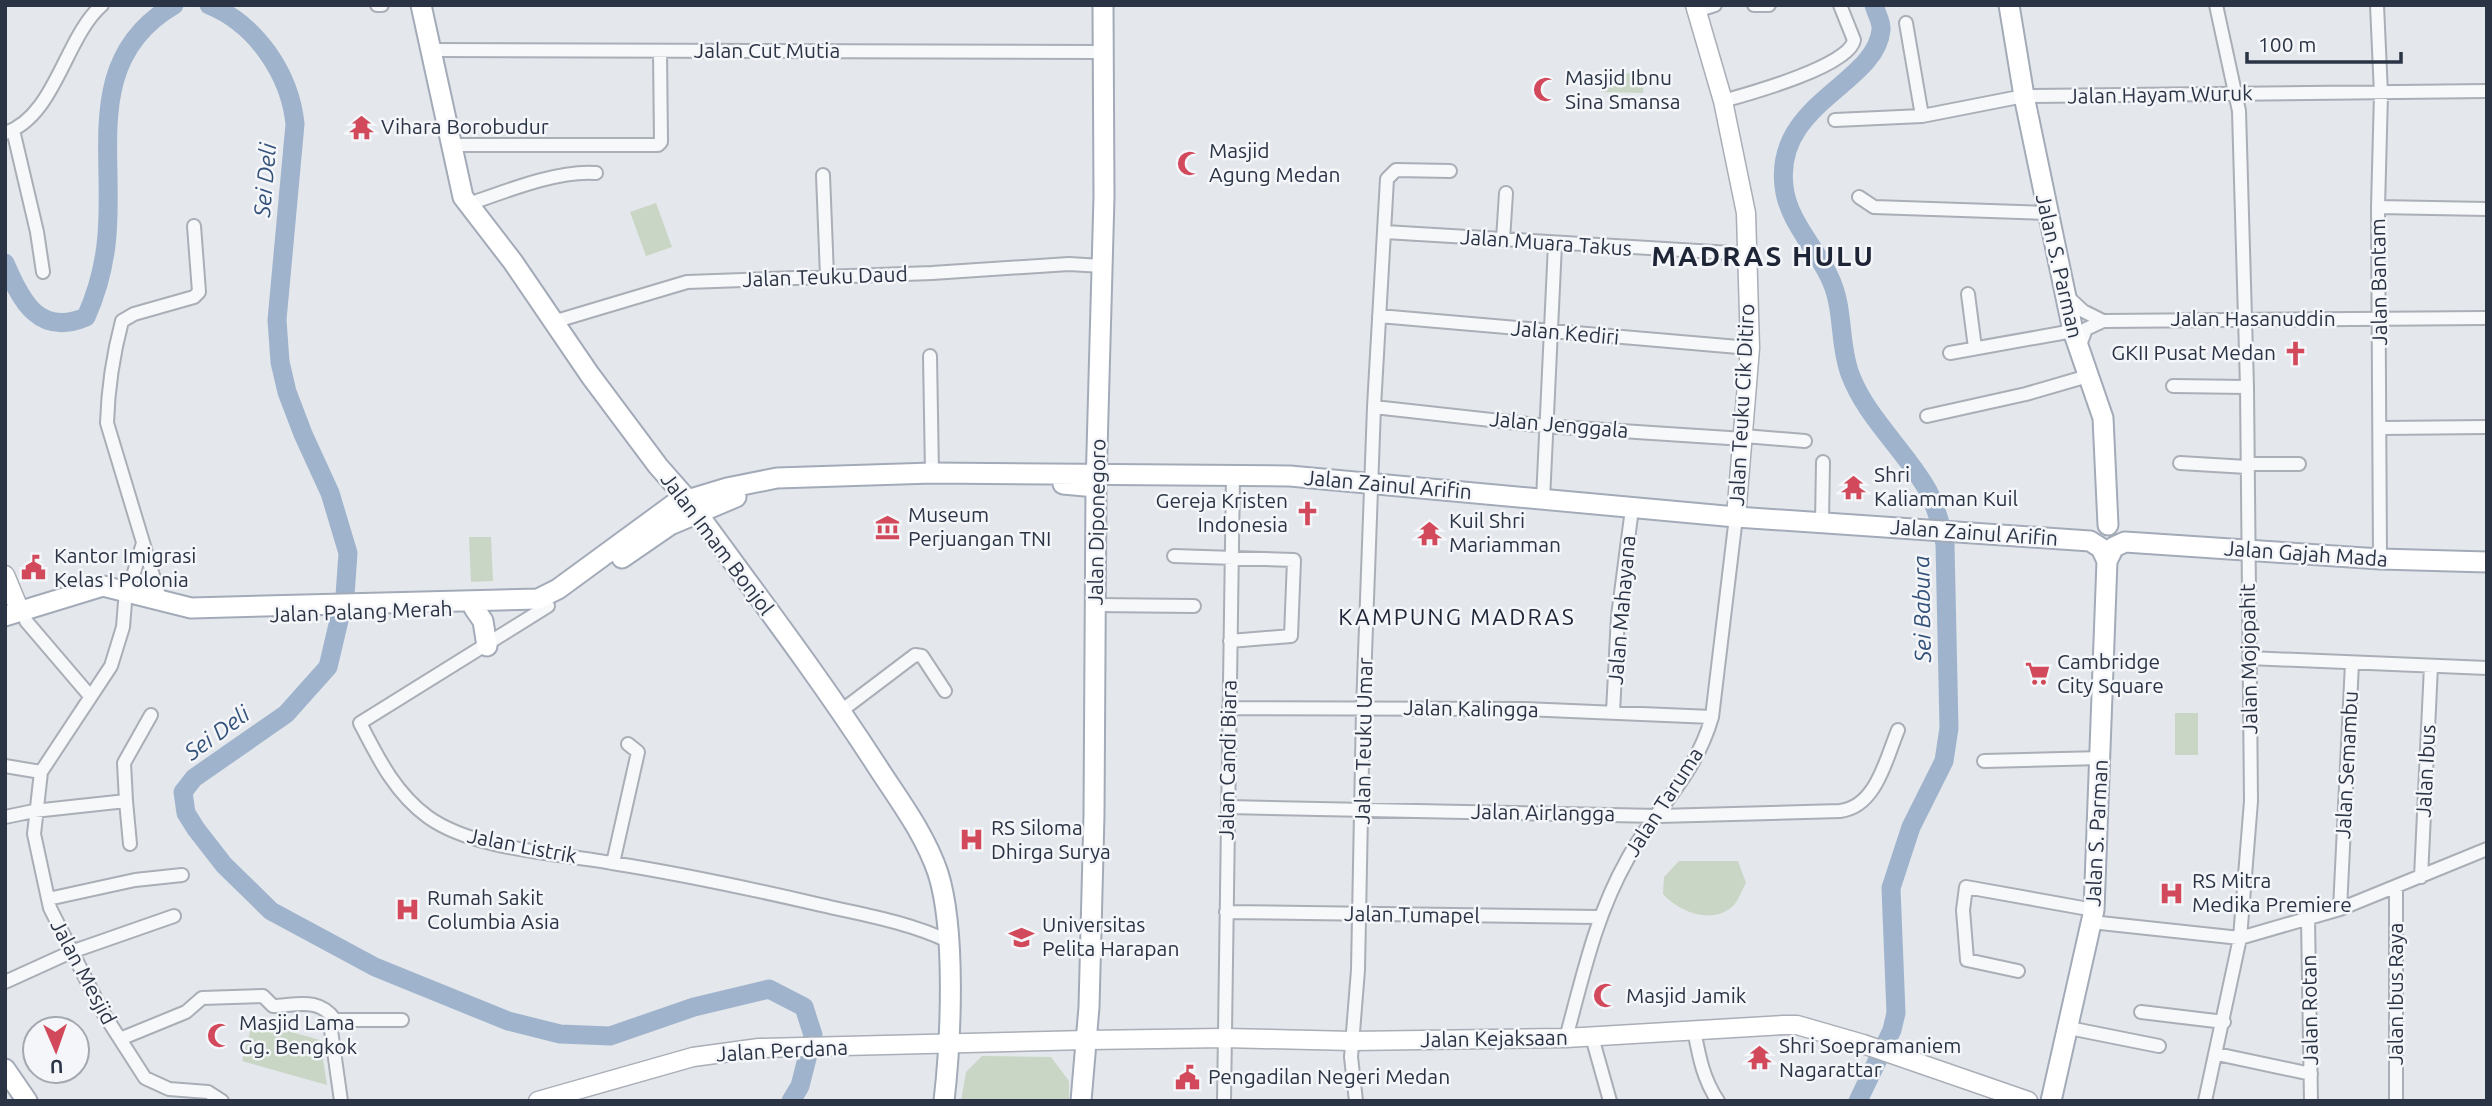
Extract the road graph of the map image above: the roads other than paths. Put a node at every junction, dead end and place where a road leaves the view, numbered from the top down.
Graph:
1 (102, 5) edge
2 (377, 5) edge
3 (382, 5) edge
4 (421, 5) edge
5 (1103, 5) edge
6 (1715, 5) edge
7 (1754, 5) edge
8 (1769, 5) edge
9 (1840, 5) edge
10 (2009, 5) edge
11 (2216, 5) edge
12 (2377, 5) edge
13 (1696, 8) edge
14 (1906, 23) dead end
15 (431, 50) junction
16 (660, 51) junction
17 (1103, 52) junction
18 (2487, 91) edge
19 (2237, 93) junction
20 (2381, 94) junction
21 (2024, 96) junction
22 (1723, 101) junction
23 (1922, 116) junction
24 (1835, 120) dead end
25 (9, 132) edge
26 (453, 145) junction
27 (1450, 171) dead end
28 (596, 173) dead end
29 (823, 176) dead end
30 (1506, 193) dead end
31 (1859, 197) dead end
32 (470, 204) junction
33 (2378, 207) junction
34 (2487, 209) edge
35 (2047, 212) junction
36 (194, 226) dead end
37 (1385, 232) junction
38 (1503, 240) junction
39 (1555, 244) junction
40 (1748, 254) junction
41 (1102, 266) junction
42 (43, 272) dead end
43 (827, 276) junction
44 (2064, 293) junction
45 (1968, 294) dead end
46 (1380, 316) junction
47 (2487, 318) edge
48 (2244, 319) junction
49 (2379, 319) junction
50 (2103, 321) junction
51 (554, 322) junction
52 (2073, 331) junction
53 (1551, 333) junction
54 (1750, 348) junction
55 (1975, 348) junction
56 (1950, 353) dead end
57 (2079, 353) junction
58 (930, 356) dead end
59 (2088, 376) junction
60 (2173, 386) dead end
61 (2246, 387) junction
62 (1374, 407) junction
63 (1927, 416) dead end
64 (1545, 426) junction
65 (2487, 427) edge
66 (2381, 428) junction
67 (1744, 437) junction
68 (1805, 441) dead end
69 (1823, 461) dead end
70 (2180, 463) dead end
71 (2299, 464) dead end
72 (2247, 466) junction
73 (658, 467) junction
74 (932, 473) junction
75 (1233, 479) junction
76 (908, 480) junction
77 (1096, 480) junction
78 (1373, 484) junction
79 (1543, 500) junction
80 (692, 505) junction
81 (1632, 509) junction
82 (656, 517) junction
83 (1736, 517) junction
84 (1822, 523) junction
85 (2108, 525) junction
86 (2090, 541) junction
87 (2125, 542) junction
88 (144, 543) junction
89 (2248, 550) junction
90 (1174, 556) dead end
91 (1231, 556) junction
92 (2380, 559) junction
93 (2107, 561) junction
94 (2487, 562) edge
95 (5, 575) edge
96 (127, 596) junction
97 (161, 603) junction
98 (1095, 605) junction
99 (548, 606) junction
100 (1194, 606) dead end
101 (385, 608) junction
102 (474, 608) junction
103 (298, 610) junction
104 (17, 616) edge
105 (5, 627) edge
106 (1230, 641) junction
107 (487, 646) junction
108 (2249, 658) junction
109 (2352, 663) junction
110 (2431, 666) junction
111 (2487, 668) edge
112 (945, 691) dead end
113 (90, 696) junction
114 (1229, 708) junction
115 (1363, 709) junction
116 (841, 711) junction
117 (1613, 712) junction
118 (151, 715) dead end
119 (1712, 717) junction
120 (1898, 730) dead end
121 (628, 744) dead end
122 (2102, 758) junction
123 (1984, 761) dead end
124 (5, 766) edge
125 (41, 772) junction
126 (125, 801) junction
127 (1228, 807) junction
128 (1362, 808) junction
129 (34, 811) junction
130 (1659, 816) junction
131 (5, 817) edge
132 (130, 844) dead end
133 (2487, 849) edge
134 (613, 863) junction
135 (181, 875) dead end
136 (2421, 877) junction
137 (2396, 887) junction
138 (48, 899) junction
139 (2340, 909) junction
140 (1226, 912) junction
141 (1360, 915) junction
142 (174, 916) dead end
143 (2092, 916) junction
144 (1598, 917) junction
145 (2308, 919) junction
146 (2240, 938) junction
147 (948, 941) junction
148 (71, 952) junction
149 (2018, 971) dead end
150 (5, 982) edge
151 (2141, 1012) dead end
152 (335, 1020) junction
153 (402, 1020) dead end
154 (2224, 1021) junction
155 (2069, 1028) junction
156 (1694, 1030) junction
157 (1592, 1037) junction
158 (1224, 1038) junction
159 (1566, 1038) junction
160 (120, 1039) junction
161 (1087, 1040) junction
162 (1352, 1041) junction
163 (947, 1045) junction
164 (2159, 1046) dead end
165 (2217, 1054) junction
166 (5, 1069) edge
167 (2311, 1073) junction
168 (27, 1101) edge
169 (222, 1101) edge
170 (341, 1101) edge
171 (538, 1101) edge
172 (944, 1101) edge
173 (1081, 1101) edge
174 (1224, 1101) edge
175 (1356, 1101) edge
176 (1610, 1101) edge
177 (1718, 1101) edge
178 (2028, 1101) edge
179 (2051, 1101) edge
180 (2205, 1101) edge
181 (2311, 1101) edge
182 (2396, 1101) edge

1 - 25 street
2 - 3 street
4 - 15 main road, Jalan Imam Bonjol
5 - 17 main road, Jalan Diponegoro
6 - 13 street
7 - 8 street
9 - 22 street
10 - 21 main road, Jalan S. Parman
11 - 19 street, Jalan Mojopahit
12 - 20 street, Jalan Bantam
13 - 22 main road, Jalan Teuku Cik Ditiro
14 - 23 street
15 - 16 street, Jalan Cut Mutia
15 - 26 main road, Jalan Imam Bonjol
16 - 17 street, Jalan Cut Mutia
16 - 26 street
17 - 41 main road, Jalan Diponegoro
18 - 20 street, Jalan Hayam Wuruk
19 - 20 street, Jalan Hayam Wuruk
19 - 21 street, Jalan Hayam Wuruk
19 - 48 street, Jalan Mojopahit
20 - 33 street, Jalan Bantam
21 - 23 street, Jalan Hayam Wuruk
21 - 35 main road, Jalan S. Parman
22 - 40 main road, Jalan Teuku Cik Ditiro
23 - 24 street, Jalan Hayam Wuruk
25 - 42 street
26 - 32 main road, Jalan Imam Bonjol
27 - 37 street, Jalan Teuku Umar
28 - 32 street
29 - 43 street
30 - 38 street
31 - 35 street
32 - 51 main road, Jalan Imam Bonjol
33 - 34 street
33 - 49 street, Jalan Bantam
35 - 44 main road, Jalan S. Parman
36 - 88 street
37 - 38 street, Jalan Muara Takus
37 - 46 street, Jalan Teuku Umar
38 - 39 street, Jalan Muara Takus
39 - 40 street, Jalan Muara Takus
39 - 53 street
40 - 54 main road, Jalan Teuku Cik Ditiro
41 - 43 street, Jalan Teuku Daud
41 - 77 main road, Jalan Diponegoro
43 - 51 street, Jalan Teuku Daud
44 - 50 street
44 - 52 main road, Jalan S. Parman
45 - 55 street
46 - 53 street, Jalan Kediri
46 - 62 street, Jalan Teuku Umar
47 - 49 street, Jalan Hasanuddin
48 - 49 street, Jalan Hasanuddin
48 - 50 street, Jalan Hasanuddin
48 - 61 street, Jalan Mojopahit
49 - 66 street, Jalan Bantam
50 - 57 street
51 - 73 main road, Jalan Imam Bonjol
52 - 55 street
52 - 57 main road, Jalan S. Parman
53 - 54 street, Jalan Kediri
53 - 64 street
54 - 67 main road, Jalan Teuku Cik Ditiro
55 - 56 street
57 - 59 main road, Jalan S. Parman
58 - 74 street
59 - 63 street
59 - 85 main road, Jalan S. Parman
60 - 61 street
61 - 72 street, Jalan Mojopahit
62 - 64 street, Jalan Jenggala
62 - 78 street, Jalan Teuku Umar
64 - 67 street, Jalan Jenggala
64 - 79 street
65 - 66 street
66 - 92 street, Jalan Bantam
67 - 68 street, Jalan Jenggala
67 - 83 main road, Jalan Teuku Cik Ditiro
69 - 84 street
70 - 72 street
71 - 72 street
72 - 89 street, Jalan Mojopahit
73 - 80 main road, Jalan Imam Bonjol
73 - 82 main road
74 - 76 main road, Jalan Zainul Arifin
74 - 77 main road, Jalan Zainul Arifin
75 - 77 main road, Jalan Zainul Arifin
75 - 78 main road, Jalan Zainul Arifin
75 - 91 street, Jalan Candi Biara
76 - 77 main road, Jalan Zainul Arifin
76 - 80 main road, Jalan Zainul Arifin
77 - 98 main road, Jalan Diponegoro
78 - 79 main road, Jalan Zainul Arifin
78 - 115 street, Jalan Teuku Umar
79 - 81 main road, Jalan Zainul Arifin
80 - 82 main road, Jalan Palang Merah
80 - 99 main road, Jalan Palang Merah
80 - 116 main road, Jalan Imam Bonjol
81 - 83 main road, Jalan Zainul Arifin
81 - 117 street, Jalan Mahayana
82 - 101 main road, Jalan Palang Merah
83 - 84 main road, Jalan Zainul Arifin
83 - 119 street, Jalan Taruma
84 - 86 main road, Jalan Zainul Arifin
85 - 86 main road
85 - 87 main road
86 - 93 main road
87 - 89 main road, Jalan Gajah Mada
87 - 93 main road
88 - 96 street, Jalan Mesjid
88 - 97 street
89 - 92 main road, Jalan Gajah Mada
89 - 108 street, Jalan Mojopahit
90 - 91 street
91 - 106 street, Jalan Candi Biara
91 - 106 street
92 - 94 main road, Jalan Gajah Mada
93 - 122 main road, Jalan S. Parman
95 - 104 main road
96 - 97 main road, Jalan Palang Merah
96 - 103 main road, Jalan Palang Merah
96 - 104 main road, Jalan Palang Merah
96 - 113 street, Jalan Mesjid
97 - 103 main road, Jalan Palang Merah
98 - 100 street
98 - 161 main road, Jalan Diponegoro
99 - 102 main road, Jalan Palang Merah
99 - 107 street, Jalan Listrik
101 - 102 main road, Jalan Palang Merah
101 - 103 main road, Jalan Palang Merah
102 - 107 main road
104 - 105 main road, Jalan Palang Merah
104 - 113 street
106 - 114 street, Jalan Candi Biara
107 - 134 street, Jalan Listrik
108 - 109 street
108 - 146 street, Jalan Mojopahit
109 - 110 street
109 - 139 street, Jalan Semambu
110 - 111 street
110 - 136 street, Jalan Ibus
112 - 116 street
113 - 125 street, Jalan Mesjid
114 - 115 street, Jalan Kalingga
114 - 127 street, Jalan Candi Biara
115 - 117 street, Jalan Kalingga
115 - 128 street, Jalan Teuku Umar
116 - 147 main road, Jalan Imam Bonjol
117 - 119 street, Jalan Kalingga
118 - 126 street
119 - 130 street, Jalan Taruma
120 - 130 street, Jalan Airlangga
121 - 134 street
122 - 123 street
122 - 143 main road, Jalan S. Parman
124 - 125 street
125 - 129 street, Jalan Mesjid
126 - 129 street
126 - 132 street
127 - 128 street, Jalan Airlangga
127 - 140 street, Jalan Candi Biara
128 - 130 street, Jalan Airlangga
128 - 141 street, Jalan Teuku Umar
129 - 131 street
129 - 138 street, Jalan Mesjid
130 - 144 street, Jalan Taruma
133 - 136 street
134 - 147 street, Jalan Listrik
135 - 138 street
136 - 137 street
137 - 139 street
137 - 182 street, Jalan Ibus Raya
138 - 148 street, Jalan Mesjid
139 - 145 street
140 - 141 street, Jalan Tumapel
140 - 158 street, Jalan Candi Biara
141 - 144 street, Jalan Tumapel
141 - 162 street, Jalan Teuku Umar
142 - 148 street
143 - 146 street
143 - 149 street
143 - 155 main road, Jalan S. Parman
144 - 159 street, Jalan Taruma
145 - 146 street
145 - 167 street, Jalan Rotan
146 - 154 street, Jalan Mojopahit
147 - 163 main road, Jalan Imam Bonjol
148 - 150 street
148 - 160 street, Jalan Mesjid
151 - 154 street
152 - 153 street
152 - 160 street
152 - 170 street
154 - 165 street, Jalan Mojopahit
155 - 164 street
155 - 179 main road, Jalan S. Parman
156 - 157 main road, Jalan Kejaksaan
156 - 177 street
156 - 178 main road, Jalan Kejaksaan
157 - 159 main road, Jalan Kejaksaan
157 - 176 street
158 - 161 main road, Jalan Kejaksaan
158 - 162 main road, Jalan Kejaksaan
158 - 174 street, Jalan Candi Biara
159 - 162 main road, Jalan Kejaksaan
160 - 169 street, Jalan Mesjid
161 - 163 main road, Jalan Kejaksaan
161 - 173 main road, Jalan Diponegoro
162 - 175 street, Jalan Teuku Umar
163 - 171 main road, Jalan Perdana
163 - 172 main road, Jalan Imam Bonjol
165 - 167 street
165 - 180 street, Jalan Mojopahit
166 - 168 main road
167 - 181 street, Jalan Rotan

